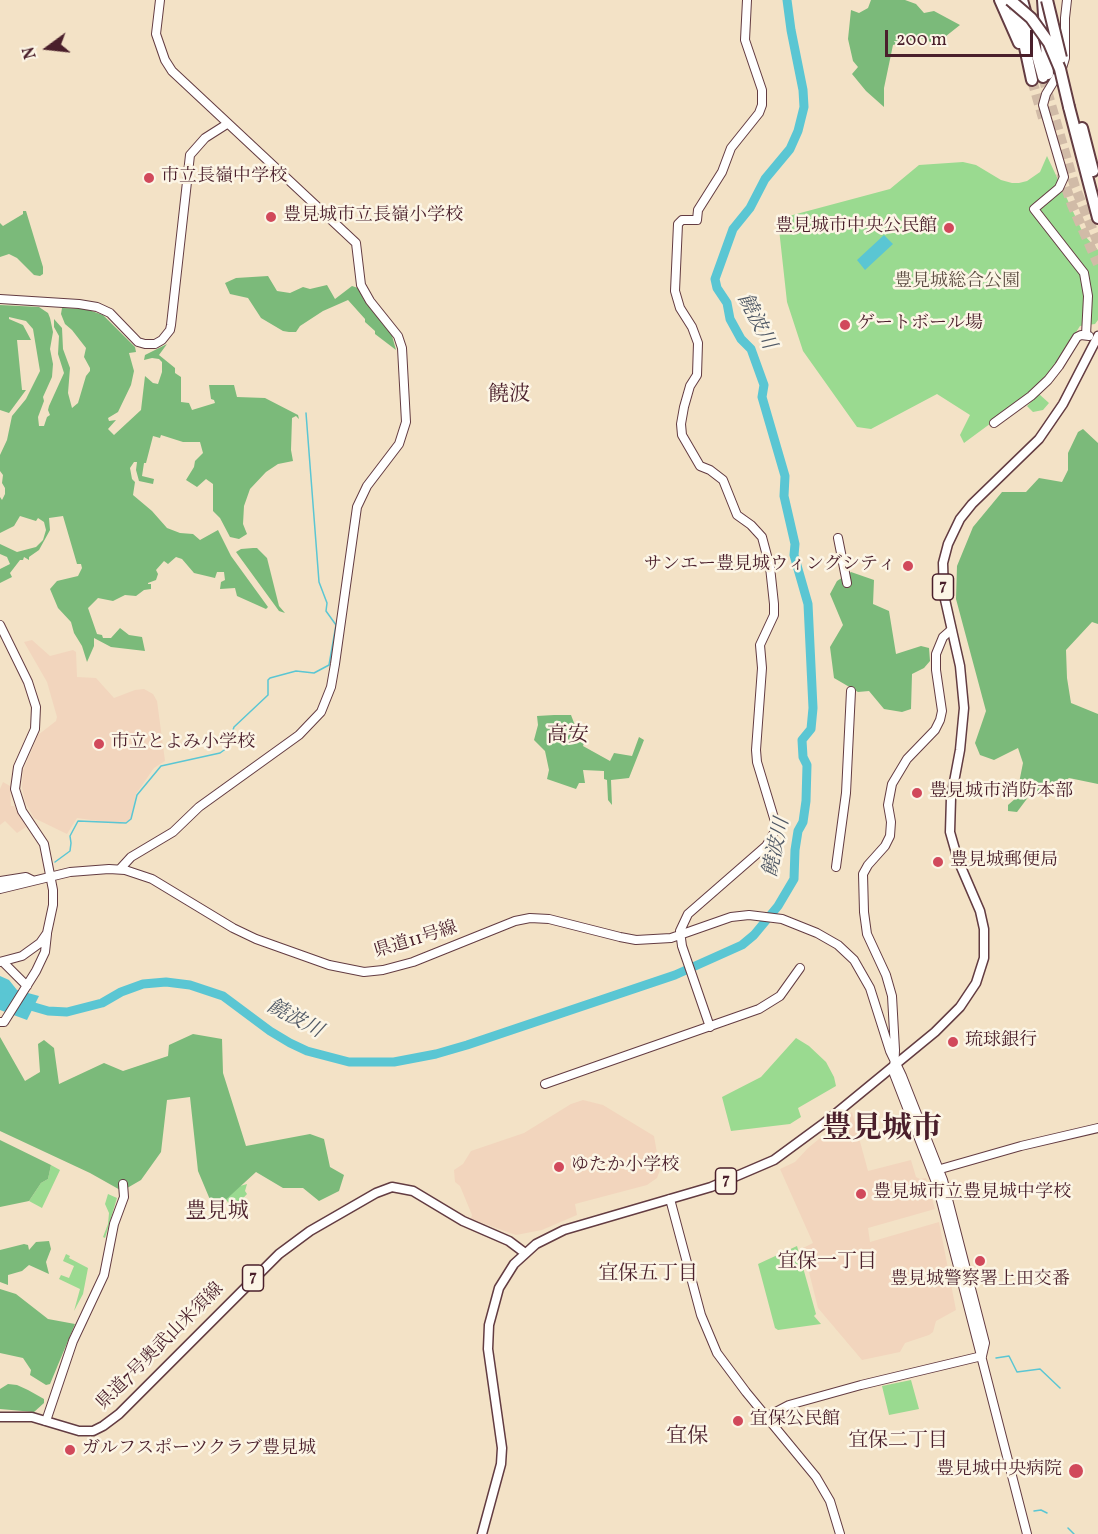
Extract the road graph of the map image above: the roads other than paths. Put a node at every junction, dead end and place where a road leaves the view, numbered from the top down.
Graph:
1 (160, 0) edge
2 (747, 0) edge
3 (1000, 0) edge
4 (1045, 0) edge
5 (1067, 0) edge
6 (1015, 1) edge
7 (1027, 60) junction
8 (1041, 78) junction
9 (1072, 106) junction
10 (226, 124) junction
11 (1098, 204) edge
12 (1098, 218) edge
13 (0, 299) edge
14 (1086, 335) junction
15 (1096, 338) edge
16 (994, 423) dead end
17 (838, 538) dead end
18 (847, 583) dead end
19 (0, 625) edge
20 (951, 630) junction
21 (851, 691) dead end
22 (836, 867) dead end
23 (120, 869) junction
24 (51, 876) junction
25 (32, 880) junction
26 (0, 881) edge
27 (0, 889) edge
28 (47, 933) junction
29 (680, 936) junction
30 (2, 962) edge
31 (800, 968) dead end
32 (26, 987) junction
33 (3, 1020) edge
34 (710, 1027) junction
35 (894, 1028) junction
36 (882, 1029) junction
37 (896, 1065) junction
38 (545, 1084) dead end
39 (1098, 1128) edge
40 (936, 1171) junction
41 (123, 1184) dead end
42 (670, 1199) junction
43 (525, 1253) junction
44 (982, 1356) junction
45 (0, 1417) edge
46 (766, 1417) junction
47 (46, 1421) junction
48 (482, 1534) edge
49 (840, 1534) edge
50 (1027, 1534) edge

1 - 10 street
2 - 29 street
3 - 7 highway
4 - 8 highway
4 - 9 highway, bridge
5 - 14 street
6 - 7 highway
6 - 8 highway
6 - 9 highway, bridge
7 - 8 highway
9 - 11 highway
9 - 12 highway
10 - 13 street
10 - 23 street
14 - 15 street
14 - 16 street
15 - 20 main road, 7
17 - 18 street
19 - 24 street
20 - 35 street
20 - 37 main road, 7
21 - 22 street
23 - 24 street, 県道11号線
23 - 29 street, 県道11号線
24 - 25 street, 県道11号線
24 - 28 street
25 - 26 street, 県道11号線
25 - 27 street, 県道11号線
28 - 30 street
28 - 32 street
29 - 34 street
29 - 36 street, 県道11号線
30 - 32 street
31 - 34 street
32 - 33 street
34 - 38 street
35 - 36 street
35 - 37 street
36 - 37 street, 県道11号線
37 - 40 street
37 - 42 main road, 7
39 - 40 street
40 - 44 street
41 - 47 street
42 - 43 main road, 7
42 - 46 street
43 - 47 main road, 県道7号奥武山米須線 / 7
43 - 48 main road, 7
44 - 46 street
44 - 50 street
45 - 47 main road, 県道7号奥武山米須線 / 7
46 - 49 street

